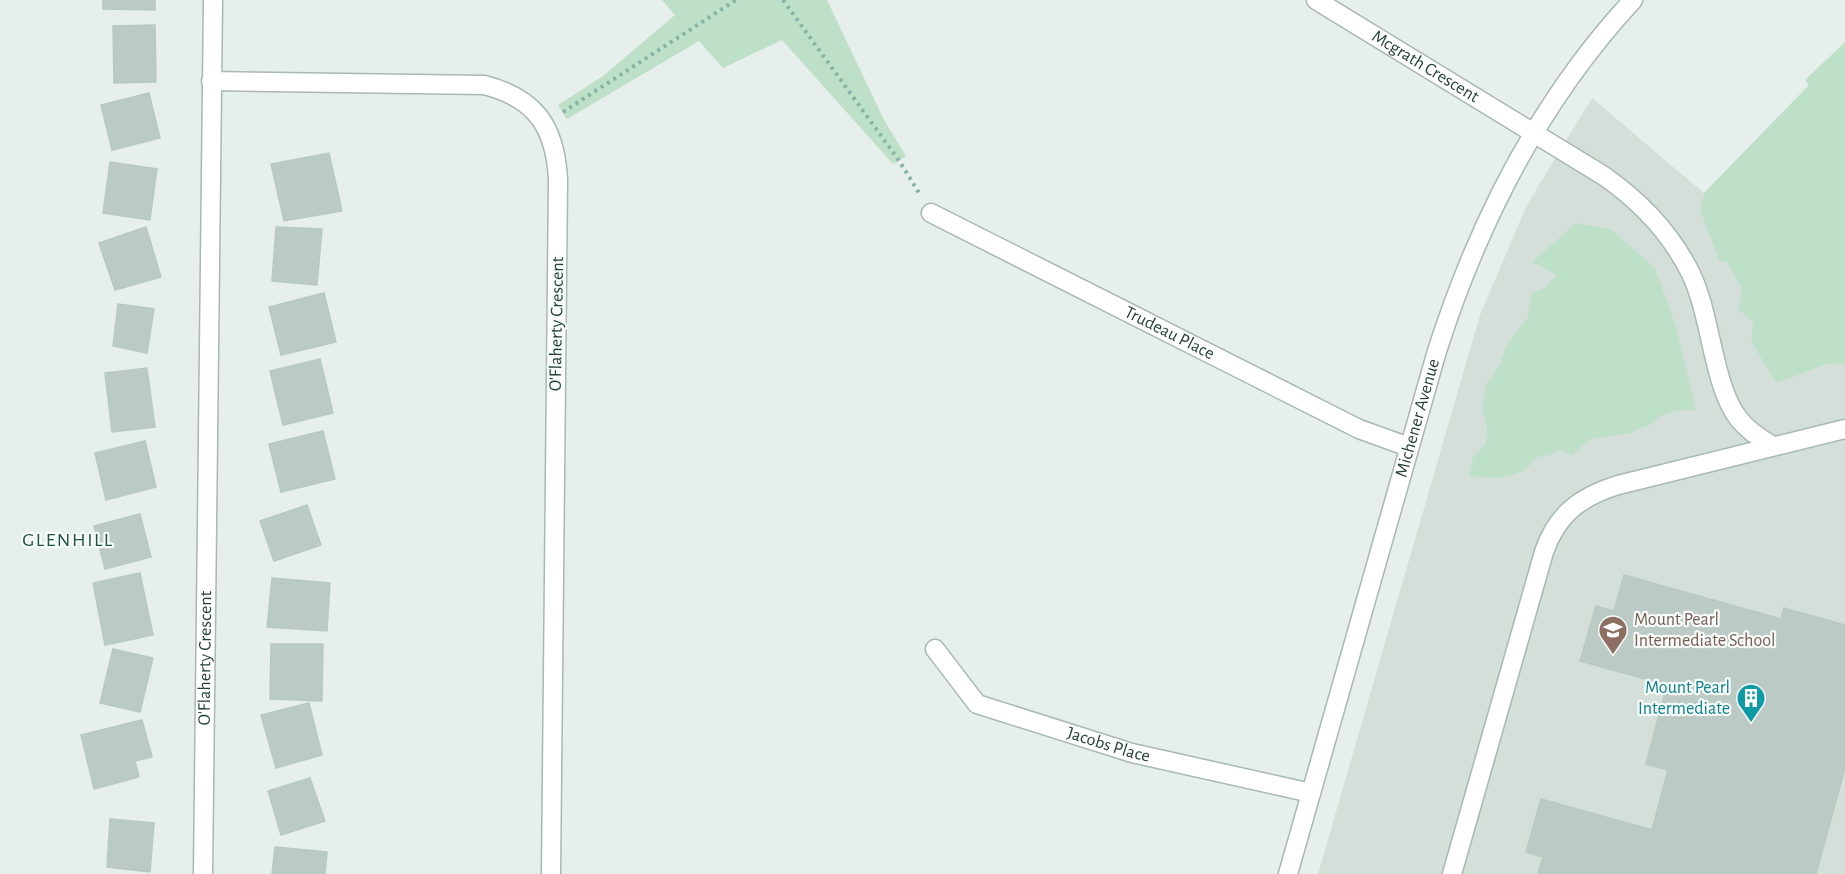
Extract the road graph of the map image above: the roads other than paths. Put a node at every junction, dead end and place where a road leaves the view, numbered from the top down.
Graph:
1 (213, 0) edge
2 (1316, 0) edge
3 (1633, 0) edge
4 (211, 81) junction
5 (1534, 133) junction
6 (931, 213) road end
7 (1845, 429) edge
8 (1773, 446) junction
9 (1409, 447) junction
10 (935, 649) dead end
11 (1311, 793) junction
12 (203, 874) edge
13 (551, 874) edge
14 (1288, 874) edge
15 (1452, 874) edge

1 - 4 street, O'Flaherty Crescent
2 - 5 street, Mcgrath Crescent
3 - 5 street, Michener Avenue
4 - 12 street, O'Flaherty Crescent
4 - 13 street, O'Flaherty Crescent
5 - 8 street, Mcgrath Crescent
5 - 9 street, Michener Avenue
6 - 9 street, Trudeau Place
7 - 8 street
8 - 15 street
9 - 11 street, Michener Avenue
10 - 11 street, Jacobs Place
11 - 14 street, Michener Avenue

